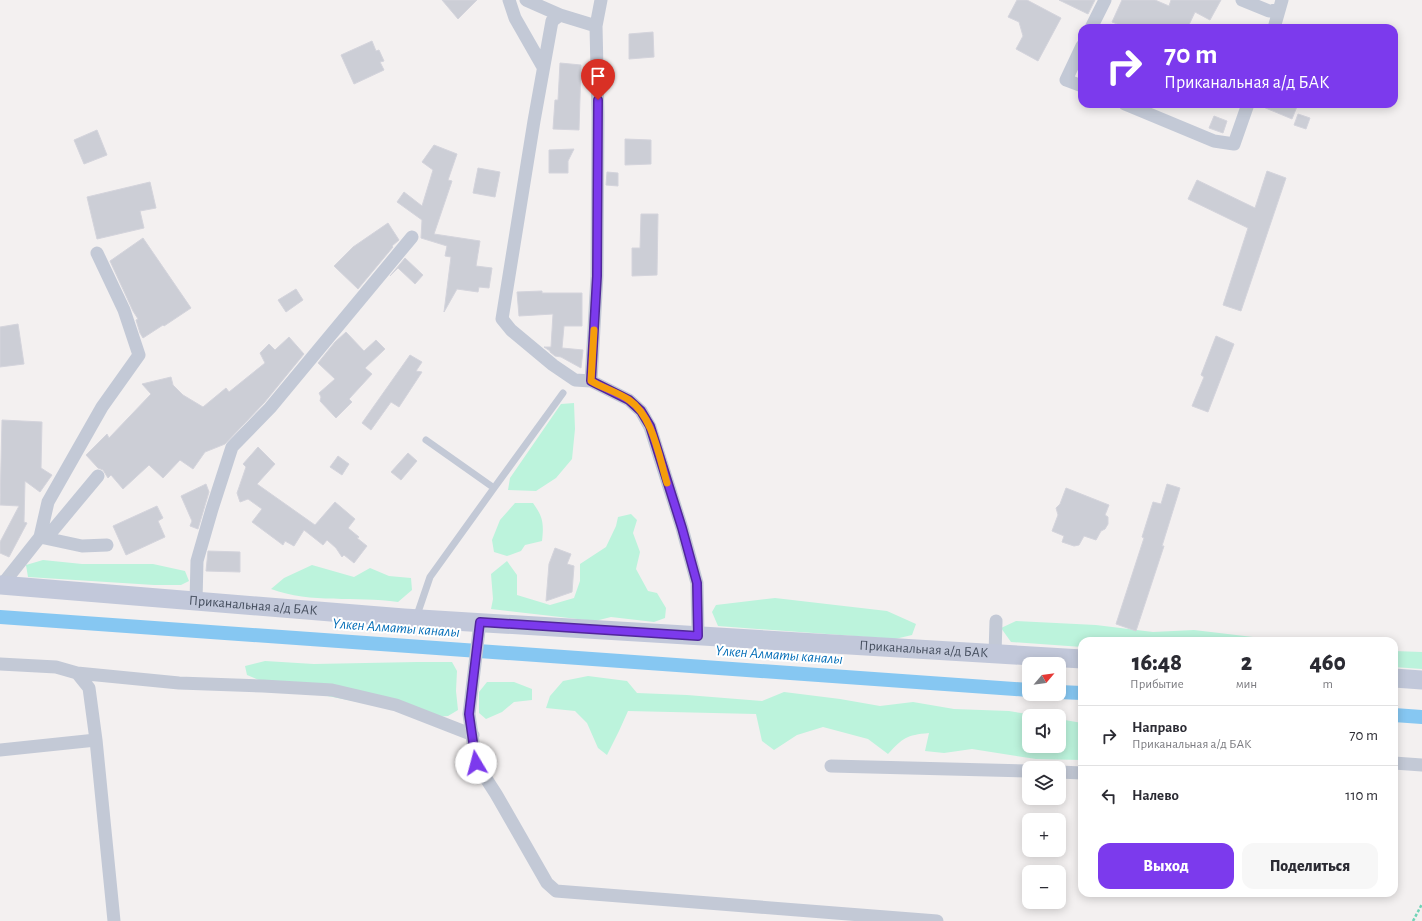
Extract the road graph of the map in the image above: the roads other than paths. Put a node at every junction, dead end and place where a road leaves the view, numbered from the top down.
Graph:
1 (509, 0) edge
2 (526, 0) edge
3 (601, 0) edge
4 (1104, 0) edge
5 (1242, 0) edge
6 (1281, 5) edge
7 (560, 15) junction
8 (1092, 24) edge
9 (1275, 24) edge
10 (596, 26) junction
11 (1078, 54) edge
12 (544, 67) junction
13 (1078, 84) edge
14 (1135, 108) edge
15 (1247, 108) edge
16 (412, 237) dead end
17 (97, 253) dead end
18 (591, 381) junction
19 (563, 393) dead end
20 (426, 440) dead end
21 (98, 476) dead end
22 (494, 488) junction
23 (40, 537) junction
24 (108, 545) dead end
25 (1, 585) edge
26 (196, 601) junction
27 (416, 618) junction
28 (996, 621) dead end
29 (480, 623) junction
30 (698, 636) junction
31 (995, 654) junction
32 (1078, 659) edge
33 (0, 664) edge
34 (77, 673) junction
35 (1398, 678) edge
36 (1422, 680) edge
37 (473, 735) junction
38 (96, 740) junction
39 (0, 750) edge
40 (1398, 763) edge
41 (1422, 765) edge
42 (831, 766) dead end
43 (1022, 771) edge
44 (1066, 772) edge
45 (1078, 773) edge
46 (114, 921) edge
47 (937, 921) edge

1 - 12 street
2 - 7 street
3 - 10 street
4 - 8 street
5 - 6 street
6 - 9 street
7 - 10 street
7 - 12 street
10 - 18 street
11 - 13 street
12 - 18 street
14 - 15 street
16 - 26 street
17 - 23 street
18 - 30 street
19 - 22 lane
20 - 22 lane
21 - 23 street
22 - 27 lane
23 - 24 street
23 - 25 street
25 - 26 main road, Приканальная а/д БАК
26 - 27 main road, Приканальная а/д БАК
27 - 29 main road, Приканальная а/д БАК
28 - 31 street
29 - 30 main road, Приканальная а/д БАК
29 - 37 street
30 - 31 main road, Приканальная а/д БАК
31 - 32 main road, Приканальная а/д БАК
33 - 34 street
34 - 37 street
34 - 38 street
35 - 36 main road
37 - 47 street
38 - 39 street
38 - 46 street
40 - 41 street
42 - 43 street
44 - 45 street

